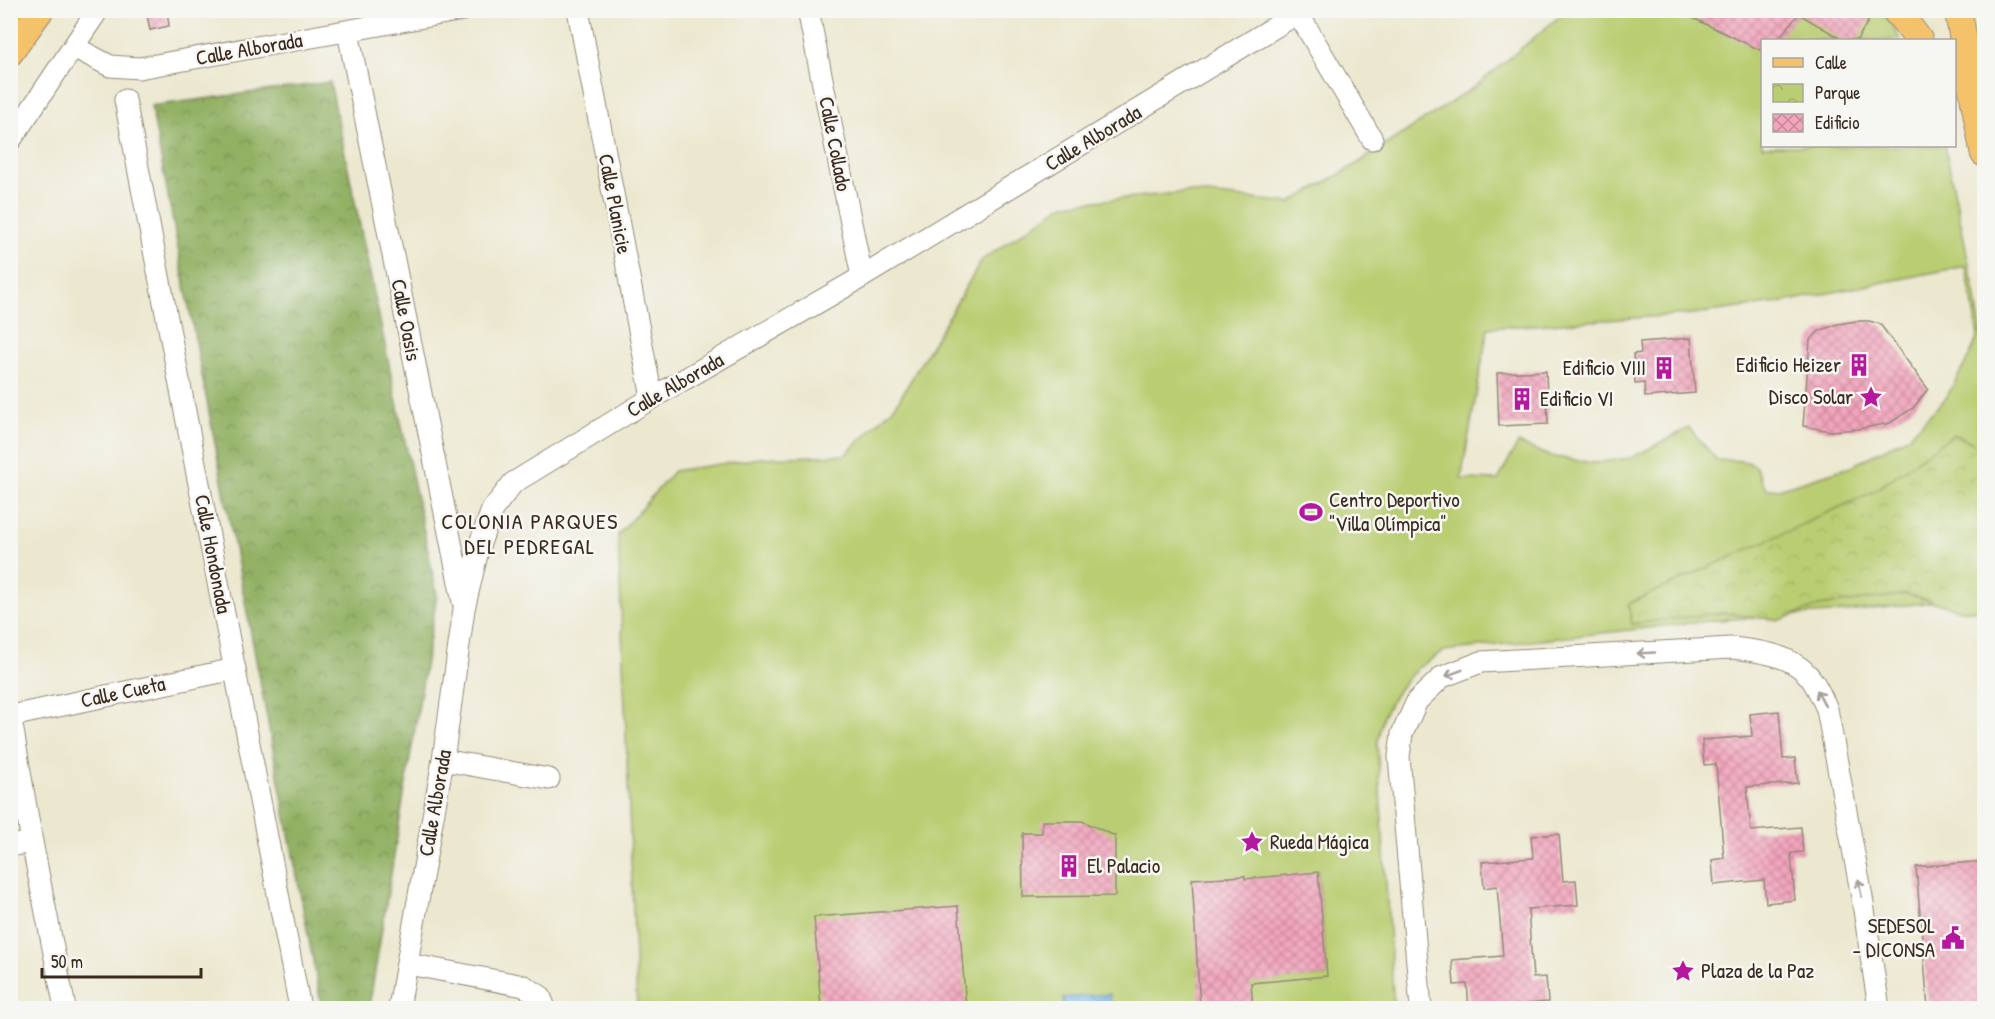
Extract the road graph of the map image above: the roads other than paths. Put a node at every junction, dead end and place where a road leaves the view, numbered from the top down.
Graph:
1 (40, 10) edge
2 (98, 10) edge
3 (463, 10) edge
4 (578, 10) edge
5 (808, 10) edge
6 (1895, 10) edge
7 (1958, 10) edge
8 (1300, 12) edge
9 (348, 32) junction
10 (1918, 39) edge
11 (74, 47) junction
12 (10, 52) edge
13 (1956, 98) edge
14 (125, 100) dead end
15 (1372, 139) dead end
16 (10, 141) edge
17 (1984, 147) edge
18 (862, 277) junction
19 (652, 398) junction
20 (464, 609) junction
21 (235, 669) junction
22 (11, 714) edge
23 (443, 760) junction
24 (549, 779) dead end
25 (32, 842) junction
26 (10, 846) edge
27 (408, 964) junction
28 (65, 1008) edge
29 (300, 1008) edge
30 (399, 1008) edge
31 (545, 1008) edge
32 (1421, 1008) edge
33 (1879, 1008) edge

1 - 12 main road
2 - 11 street
3 - 9 street, Calle Alborada
4 - 19 street, Calle Planicie
5 - 18 street, Calle Collado
6 - 10 main road
7 - 17 main road
8 - 15 street
8 - 18 street, Calle Alborada
9 - 11 street, Calle Alborada
9 - 20 street, Calle Oasis
11 - 16 street
13 - 17 main road
14 - 21 street, Calle Hondonada
18 - 19 street, Calle Alborada
19 - 20 street, Calle Alborada
20 - 23 street, Calle Alborada
21 - 22 street, Calle Cueta
21 - 29 street, Calle Hondonada
22 - 25 street
23 - 24 street
23 - 27 street, Calle Alborada
25 - 26 street
25 - 28 street
27 - 30 street, Calle Alborada
27 - 31 street
33 -> 32 street

